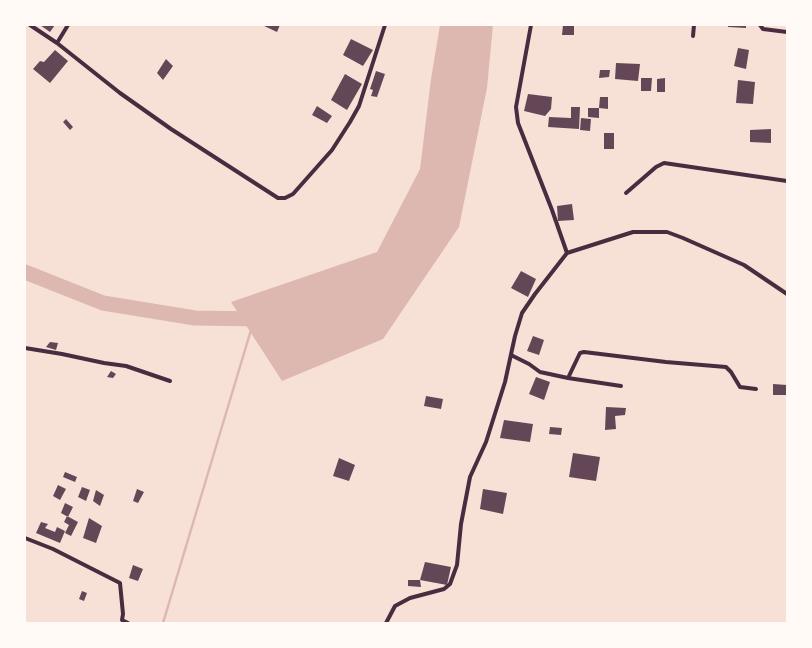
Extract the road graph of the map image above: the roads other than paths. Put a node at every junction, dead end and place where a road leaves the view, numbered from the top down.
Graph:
1 (30, 25) edge
2 (68, 25) edge
3 (385, 25) edge
4 (531, 25) edge
5 (694, 25) edge
6 (760, 25) edge
7 (787, 32) edge
8 (693, 36) dead end
9 (57, 43) junction
10 (787, 181) edge
11 (626, 193) dead end
12 (567, 253) junction
13 (787, 294) edge
14 (25, 348) edge
15 (511, 355) junction
16 (568, 378) junction
17 (170, 381) dead end
18 (621, 386) dead end
19 (756, 389) dead end
20 (25, 538) edge
21 (121, 622) edge
22 (128, 623) edge
23 (386, 623) edge

1 - 9 street
2 - 9 street
3 - 9 street
4 - 12 street
5 - 8 street
6 - 7 street
10 - 11 street
12 - 13 street
12 - 15 street
14 - 17 street
15 - 16 street
15 - 23 street
16 - 18 street
16 - 19 street
20 - 21 street
21 - 22 street

